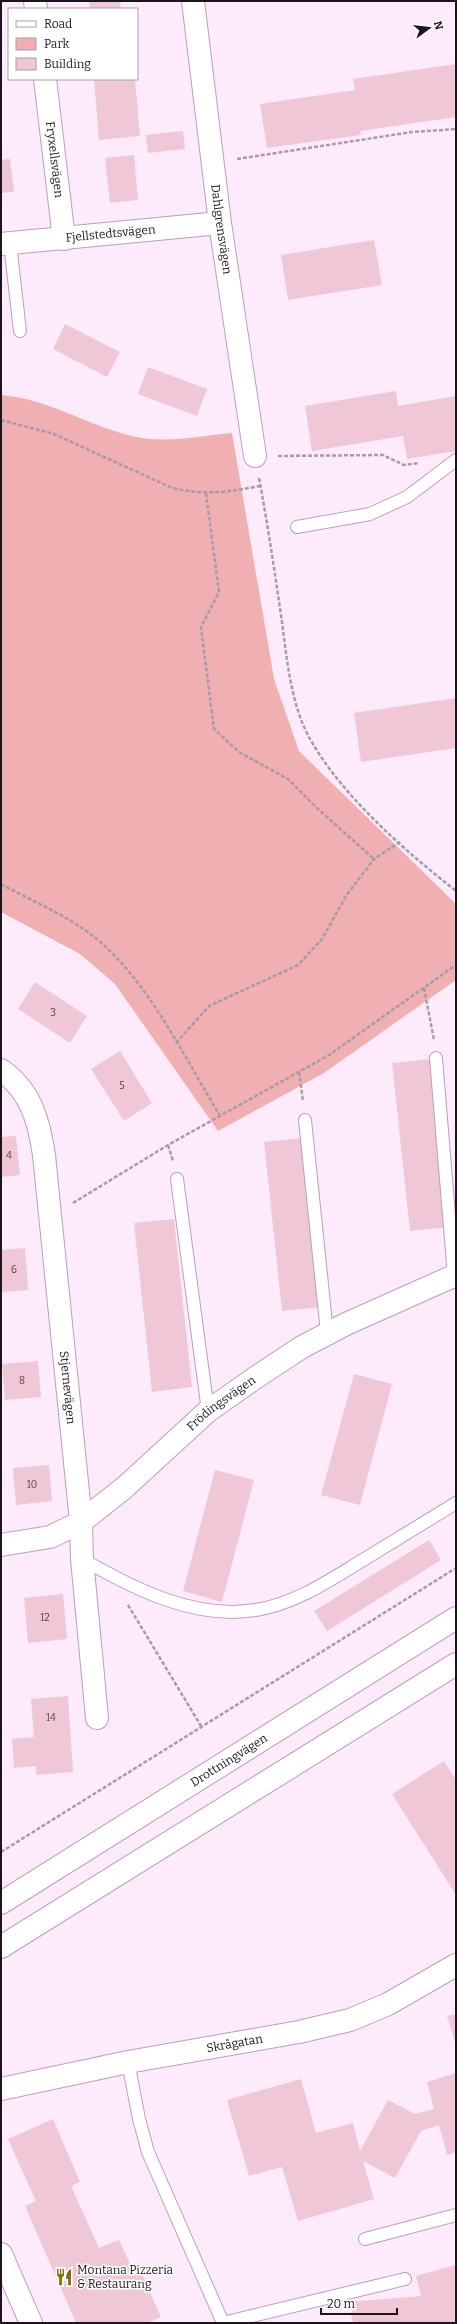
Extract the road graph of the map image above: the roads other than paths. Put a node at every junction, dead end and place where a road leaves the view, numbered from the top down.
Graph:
1 (193, 1) edge
2 (44, 80) edge
3 (220, 223) junction
4 (64, 239) junction
5 (5, 244) edge
6 (20, 331) dead end
7 (255, 456) road end
8 (456, 460) edge
9 (297, 527) dead end
10 (436, 1058) road end
11 (1, 1070) edge
12 (305, 1120) road end
13 (177, 1179) dead end
14 (455, 1275) edge
15 (328, 1334) junction
16 (208, 1411) junction
17 (456, 1503) edge
18 (81, 1522) junction
19 (1, 1545) edge
20 (82, 1559) junction
21 (456, 1618) edge
22 (456, 1664) edge
23 (97, 1718) dead end
24 (1, 1903) edge
25 (1, 1947) edge
26 (456, 1965) edge
27 (128, 2062) junction
28 (1, 2089) edge
29 (456, 2215) edge
30 (365, 2239) dead end
31 (1, 2254) edge
32 (405, 2279) dead end
33 (31, 2323) edge

1 - 3 street, Dahlgrensvägen
2 - 4 street, Fryxellsvägen
3 - 4 street, Fjellstedtsvägen
3 - 7 street, Dahlgrensvägen
4 - 5 street, Fjellstedtsvägen
5 - 6 lane
8 - 9 lane
10 - 14 lane
11 - 18 street, Stjernevägen
12 - 15 lane
13 - 16 lane
14 - 15 street, Frödingsvägen
15 - 16 street, Frödingsvägen
16 - 18 street, Frödingsvägen
17 - 20 lane
18 - 19 street, Frödingsvägen
18 - 20 street, Stjernevägen
20 - 23 street, Stjernevägen
21 - 24 street, Drottningvägen
22 - 25 street
26 - 27 street, Skrågatan
27 - 28 street, Skrågatan
27 - 32 lane
29 - 30 lane
31 - 33 street

